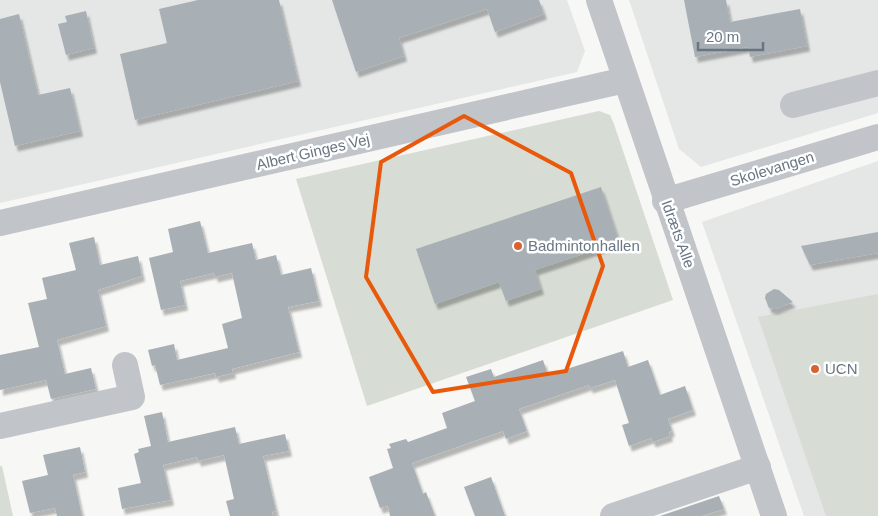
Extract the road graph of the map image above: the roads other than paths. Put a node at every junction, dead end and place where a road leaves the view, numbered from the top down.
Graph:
1 (599, 0) edge
2 (625, 80) junction
3 (878, 83) edge
4 (793, 105) dead end
5 (878, 137) edge
6 (666, 201) junction
7 (0, 223) edge
8 (125, 365) dead end
9 (0, 426) edge
10 (758, 467) junction
11 (613, 516) edge
12 (774, 516) edge

1 - 2 street, Idræts Alle
2 - 6 street, Idræts Alle
2 - 7 street, Albert Ginges Vej
3 - 4 street
5 - 6 street, Skolevangen
6 - 10 street, Idræts Alle
8 - 9 street
10 - 11 street
10 - 12 street, Idræts Alle

